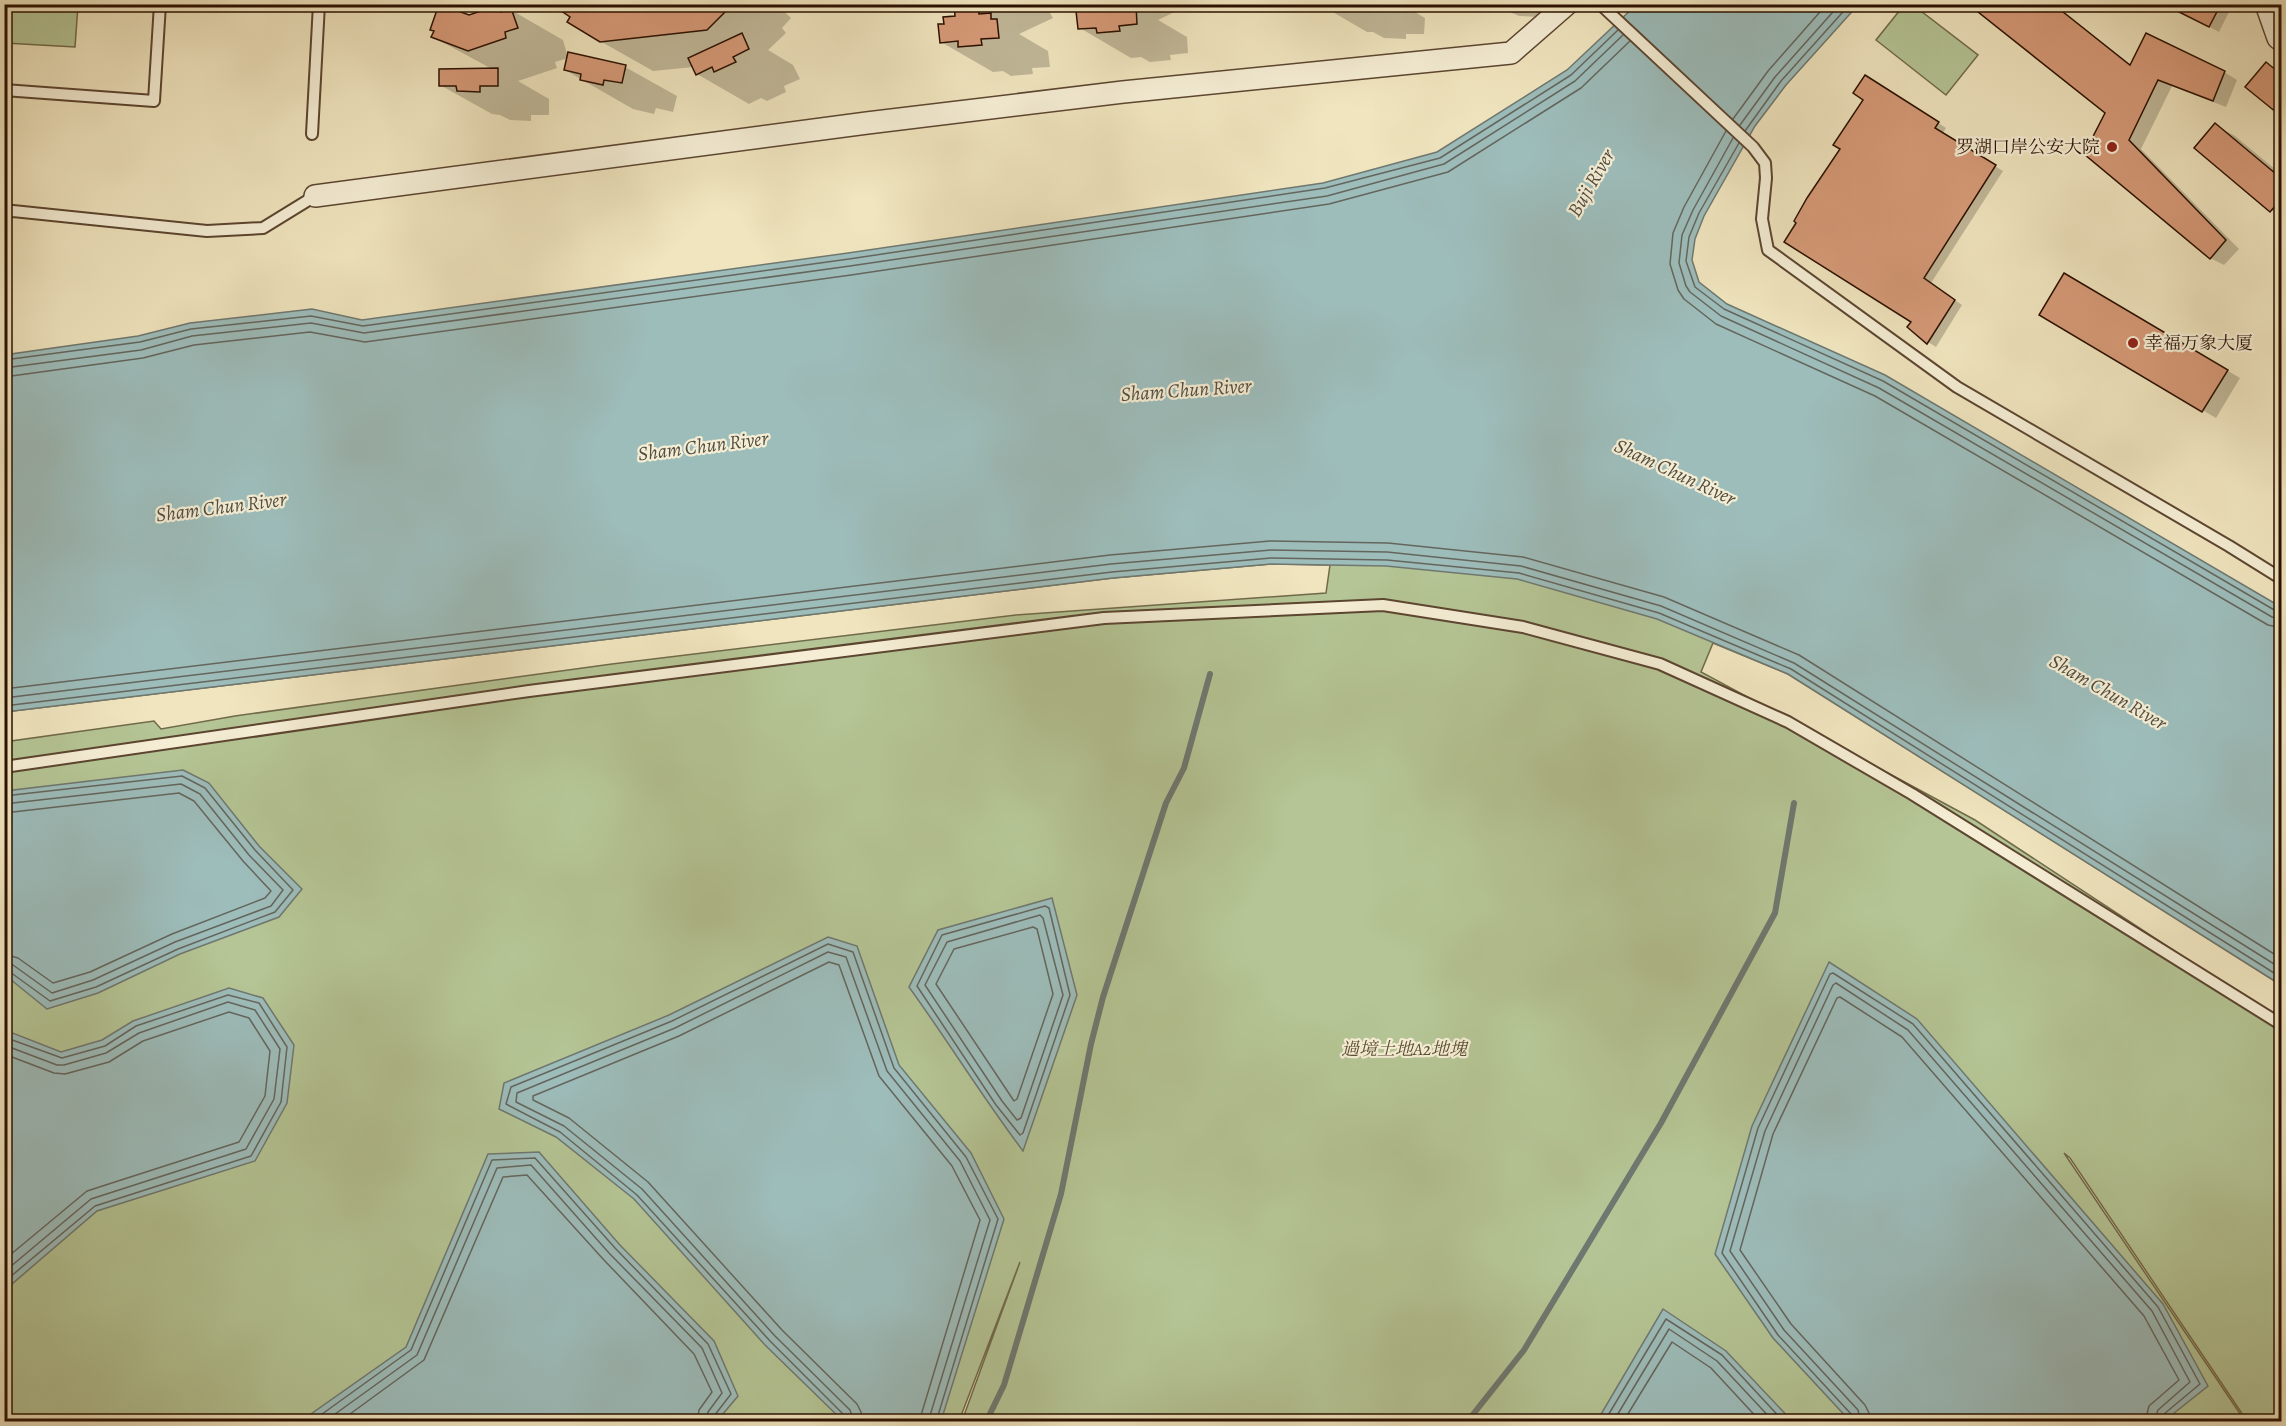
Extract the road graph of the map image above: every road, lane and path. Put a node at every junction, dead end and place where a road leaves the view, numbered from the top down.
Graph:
1 (160, 4) edge
2 (319, 4) edge
3 (1567, 4) edge
4 (2266, 4) edge
5 (1601, 5) edge
6 (2282, 41) edge
7 (4, 90) edge
8 (312, 135) dead end
9 (315, 196) joint
10 (4, 212) edge
11 (2282, 579) edge
12 (4, 767) edge
13 (2282, 1025) edge

1 - 7 lane
2 - 8 lane
3 - 9 street
4 - 6 street
5 - 11 lane
9 - 10 lane
12 - 13 lane

